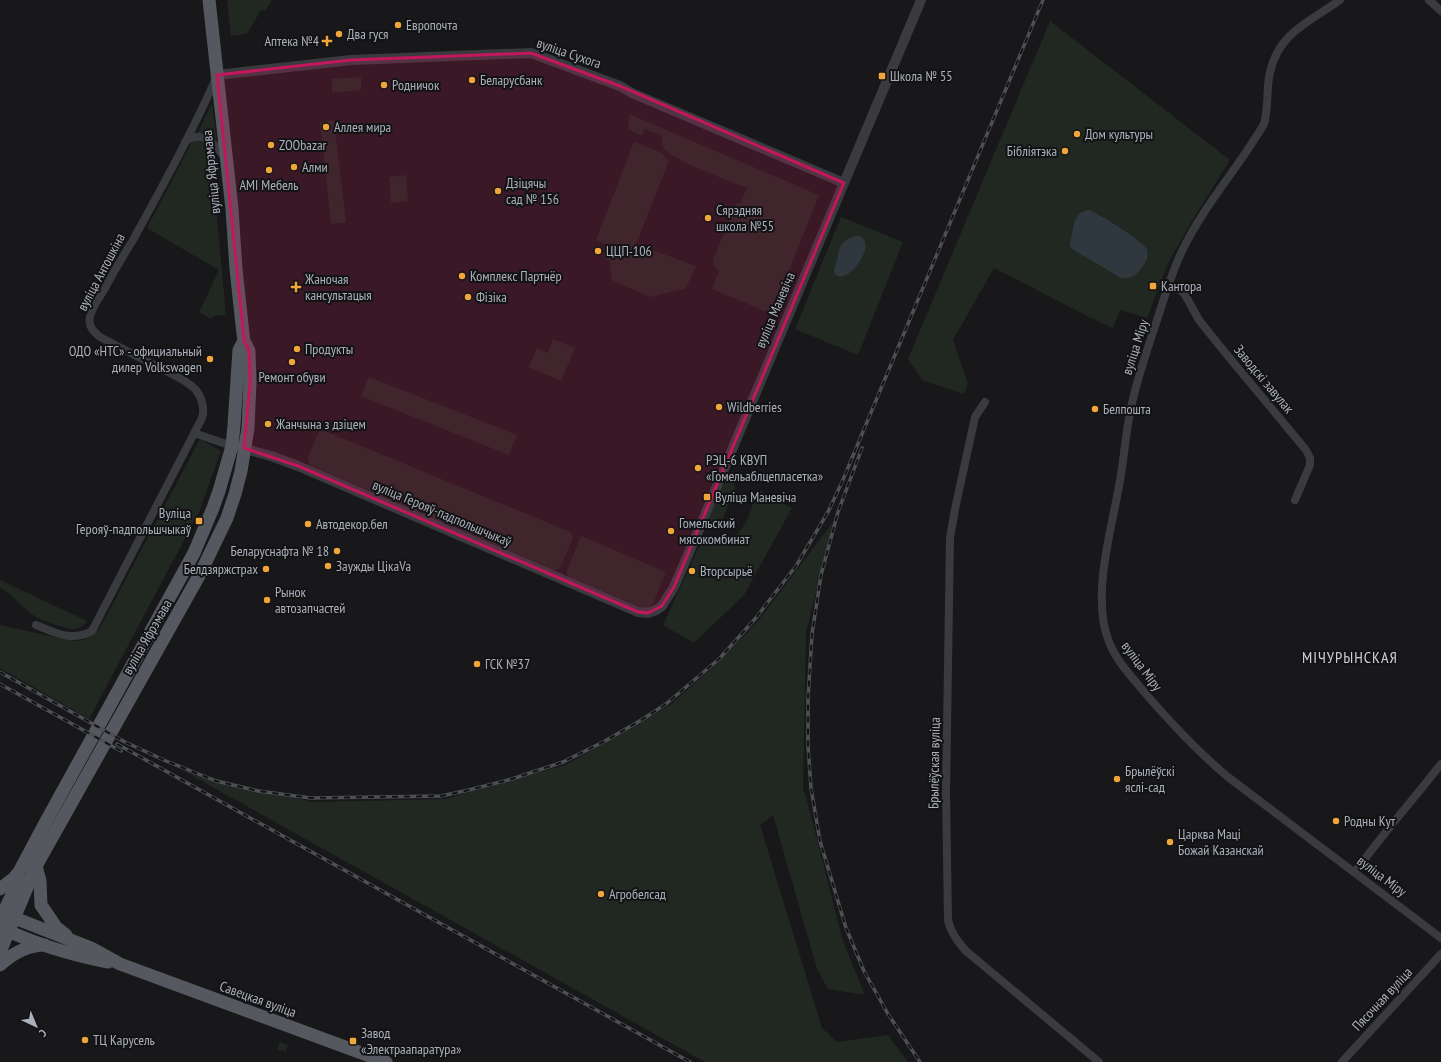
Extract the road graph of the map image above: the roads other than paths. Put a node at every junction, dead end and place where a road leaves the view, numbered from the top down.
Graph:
1 (209, 0) edge
2 (921, 0) edge
3 (1340, 0) edge
4 (1429, 0) edge
5 (1441, 11) edge
6 (217, 75) junction
7 (185, 142) junction
8 (226, 161) junction
9 (844, 183) junction
10 (1169, 282) junction
11 (984, 402) dead end
12 (194, 433) junction
13 (238, 447) junction
14 (1295, 500) dead end
15 (638, 612) joint
16 (36, 625) dead end
17 (1441, 764) edge
18 (78, 778) junction
19 (36, 866) junction
20 (19, 872) junction
21 (1355, 872) junction
22 (0, 888) edge
23 (4, 915) edge
24 (4, 929) edge
25 (1441, 938) edge
26 (76, 942) junction
27 (46, 945) junction
28 (0, 952) edge
29 (1441, 954) edge
30 (120, 964) junction
31 (0, 965) edge
32 (386, 1062) edge
33 (1100, 1062) edge
34 (1342, 1062) edge

1 - 6 main road, вуліца Яфрэмава
2 - 9 street, вуліца Маневіча
3 - 10 street, вуліца Міру
4 - 5 street
6 - 7 street, вуліца Антошкіна
6 - 8 main road, вуліца Яфрэмава
6 - 9 street, вуліца Сухога
7 - 8 street
7 - 12 street, вуліца Антошкіна
8 - 13 main road, вуліца Яфрэмава
9 - 15 street, вуліца Маневіча
10 - 14 street, Заводскі завулак
10 - 21 street, вуліца Міру
11 - 33 street, Брылёўская вуліца
12 - 13 street
12 - 16 street, вуліца Антошкіна
13 - 15 street, вуліца Герояў-падпольшчыкаў
13 - 18 main road, вуліца Яфрэмава
17 - 21 street
18 - 19 main road, вуліца Яфрэмава
18 - 20 main road, вуліца Яфрэмава
19 - 23 main road, вуліца Яфрэмава
19 - 26 main road
20 - 22 main road
20 - 23 main road, вуліца Яфрэмава
21 - 25 street, вуліца Міру
23 - 24 main road, вуліца Яфрэмава
23 - 26 main road, Савецкая вуліца
24 - 27 main road, Савецкая вуліца
24 - 28 main road, вуліца Яфрэмава
26 - 30 main road, Савецкая вуліца
27 - 30 main road, Савецкая вуліца
27 - 31 main road
29 - 34 street, Пясочная вуліца
30 - 32 main road, Савецкая вуліца

